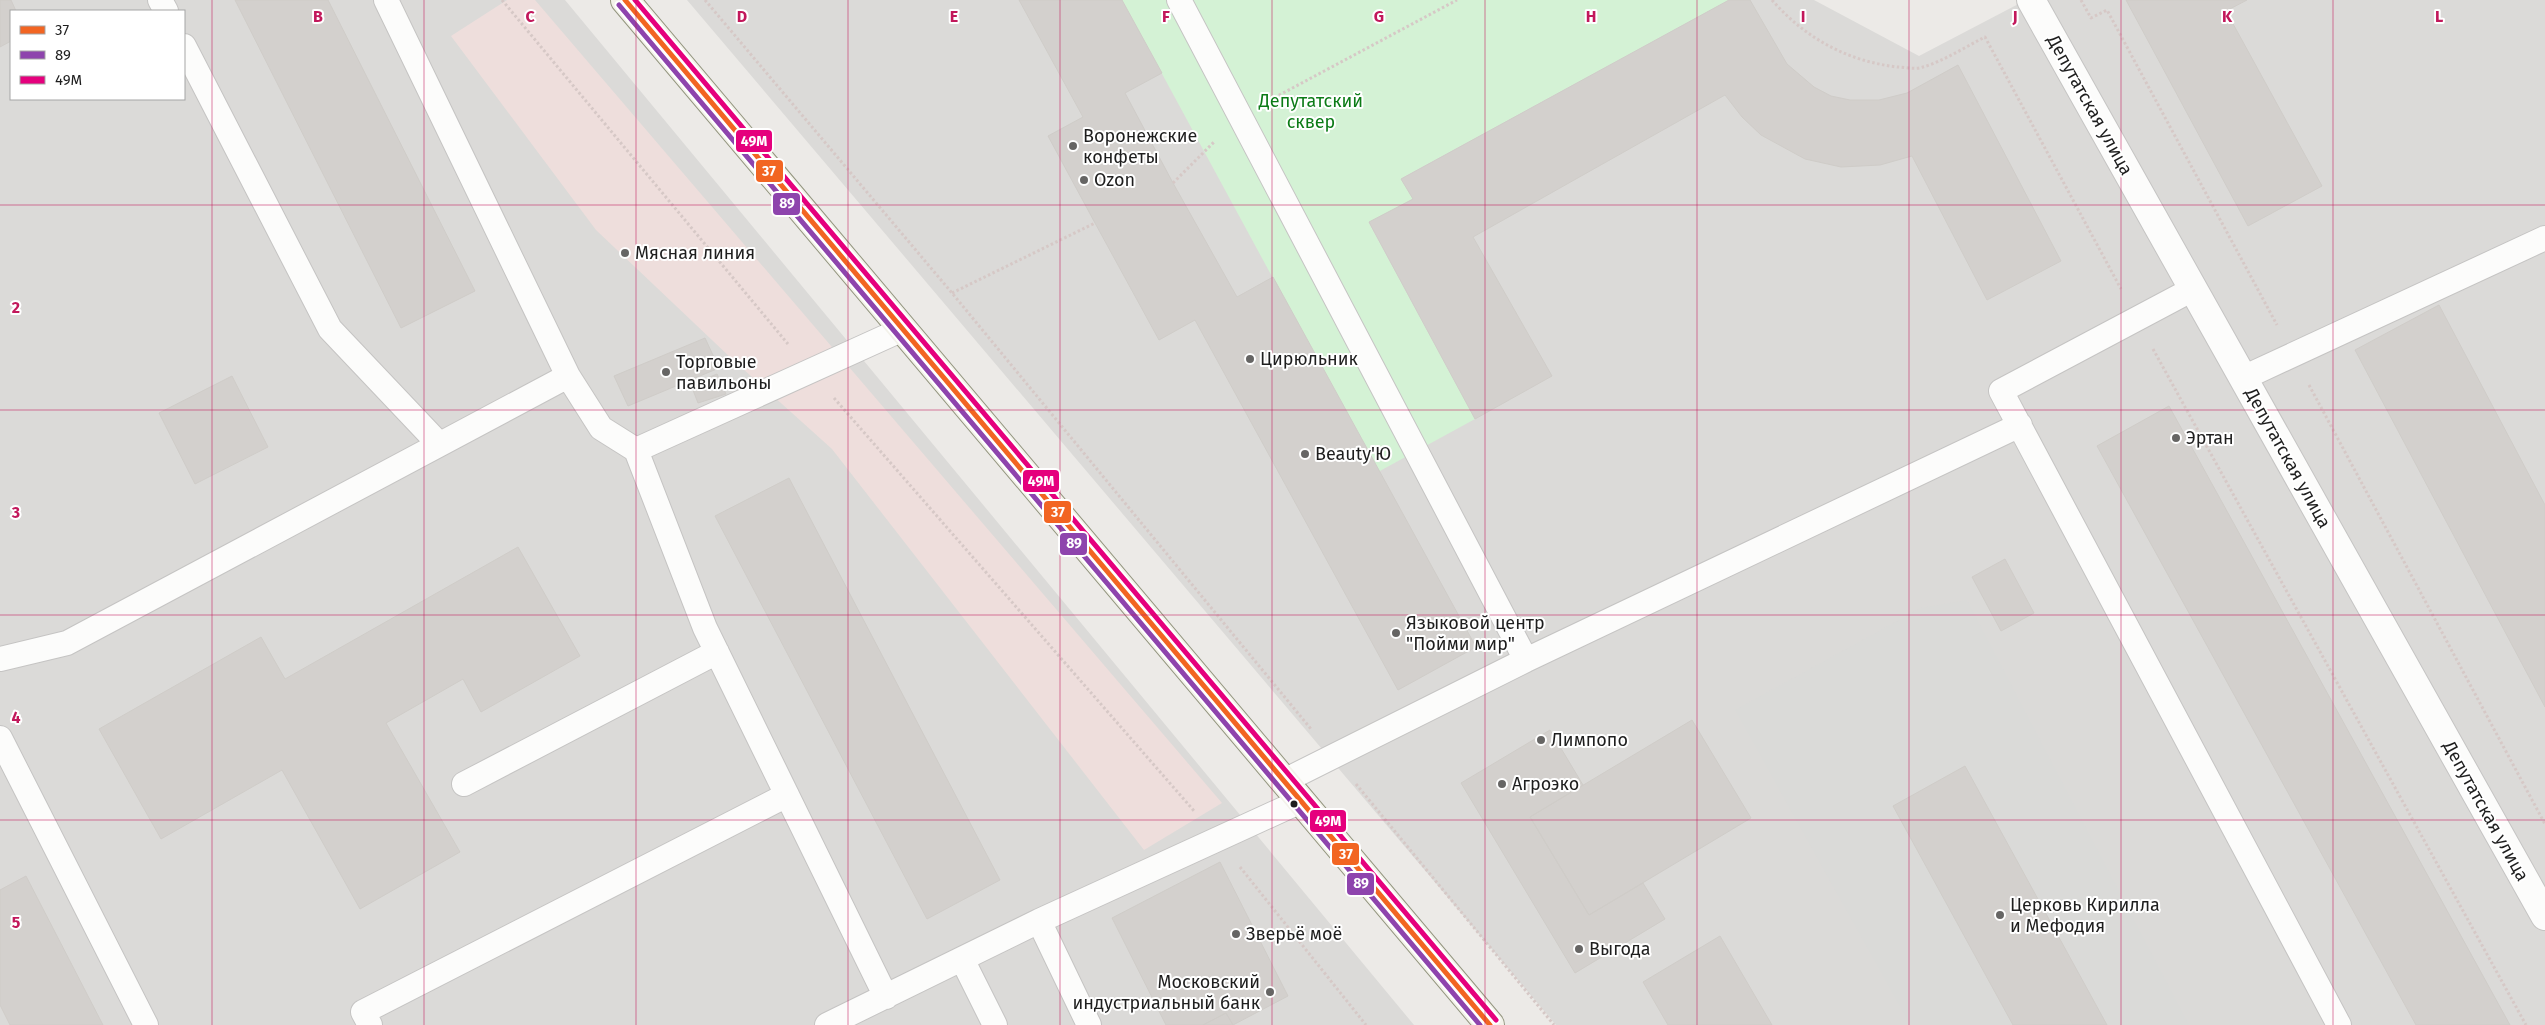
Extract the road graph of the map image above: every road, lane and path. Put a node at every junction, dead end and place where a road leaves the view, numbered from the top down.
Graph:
1 (386, 0) edge
2 (502, 0) edge
3 (625, 0) edge
4 (705, 0) edge
5 (1179, 0) edge
6 (1457, 0) edge
7 (1772, 0) edge
8 (2031, 0) edge
9 (2081, 0) edge
10 (2086, 0) edge
11 (2083, 5) junction
12 (185, 48) edge
13 (1311, 78) dead end
14 (1095, 223) dead end
15 (2545, 238) edge
16 (2193, 289) junction
17 (952, 293) junction
18 (2137, 319) junction
19 (903, 329) junction
20 (2293, 355) junction
21 (810, 371) junction
22 (568, 376) junction
23 (2243, 378) junction
24 (2020, 425) junction
25 (439, 444) junction
26 (636, 450) junction
27 (717, 652) junction
28 (0, 659) edge
29 (1526, 660) junction
30 (0, 738) edge
31 (1334, 757) junction
32 (464, 784) dead end
33 (1293, 791) junction
34 (787, 795) junction
35 (2545, 824) edge
36 (1218, 840) junction
37 (2545, 916) edge
38 (1039, 922) junction
39 (962, 959) junction
40 (886, 997) junction
41 (146, 1025) edge
42 (370, 1025) edge
43 (827, 1025) edge
44 (995, 1025) edge
45 (1089, 1025) edge
46 (1366, 1025) edge
47 (1490, 1025) edge
48 (1554, 1025) edge
49 (2339, 1025) edge
50 (2526, 1025) edge

1 - 22 lane
2 - 21 path
3 - 19 street
4 - 17 path
5 - 29 lane
6 - 13 path
7 - 18 path
8 - 16 street, Депутатская улица
9 - 11 path
10 - 11 path
11 - 20 path
12 - 25 lane
14 - 17 path
15 - 20 lane
16 - 18 lane
16 - 23 street, Депутатская улица
17 - 31 path
18 - 24 lane
18 - 50 path
19 - 21 lane
19 - 33 street
20 - 23 lane
20 - 35 path
21 - 26 lane
21 - 36 path
22 - 25 lane
22 - 26 lane
23 - 37 street, Депутатская улица
24 - 29 lane
24 - 49 lane
25 - 28 lane
26 - 27 lane
27 - 32 lane
27 - 34 lane
29 - 31 lane
30 - 41 lane
31 - 33 lane
31 - 48 path
33 - 36 lane
33 - 47 street
34 - 40 lane
34 - 42 lane
36 - 38 lane
36 - 46 path
38 - 39 lane
38 - 45 lane
39 - 40 lane
39 - 44 lane
40 - 43 lane

